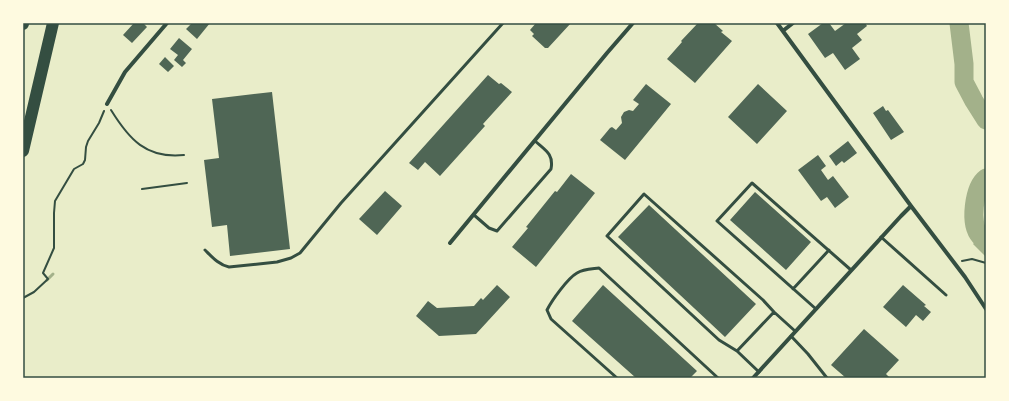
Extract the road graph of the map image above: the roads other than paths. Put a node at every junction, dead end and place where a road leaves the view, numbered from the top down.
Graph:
1 (53, 23) edge
2 (167, 23) edge
3 (503, 23) edge
4 (633, 23) edge
5 (778, 23) edge
6 (793, 23) edge
7 (784, 30) junction
8 (107, 104) road end
9 (535, 141) junction
10 (23, 151) edge
11 (912, 206) junction
12 (474, 215) junction
13 (881, 237) junction
14 (450, 243) dead end
15 (205, 250) dead end
16 (828, 250) junction
17 (851, 270) junction
18 (793, 290) junction
19 (946, 295) dead end
20 (816, 309) junction
21 (986, 309) edge
22 (774, 312) junction
23 (795, 331) junction
24 (790, 336) junction
25 (737, 351) junction
26 (759, 372) junction
27 (617, 378) edge
28 (718, 378) edge
29 (753, 378) edge
30 (827, 378) edge

1 - 10 highway
2 - 8 street
3 - 15 lane
4 - 9 street
5 - 7 street
6 - 7 street
7 - 11 street
9 - 12 street
9 - 12 lane
11 - 13 street
11 - 21 street
12 - 14 street
13 - 17 street
13 - 19 lane
16 - 17 lane
16 - 18 lane
16 - 18 lane
17 - 20 street
18 - 20 lane
20 - 23 street
22 - 23 lane
22 - 25 lane
22 - 25 lane
23 - 24 street
24 - 26 street
24 - 30 lane
25 - 26 lane
26 - 29 street
27 - 28 lane

